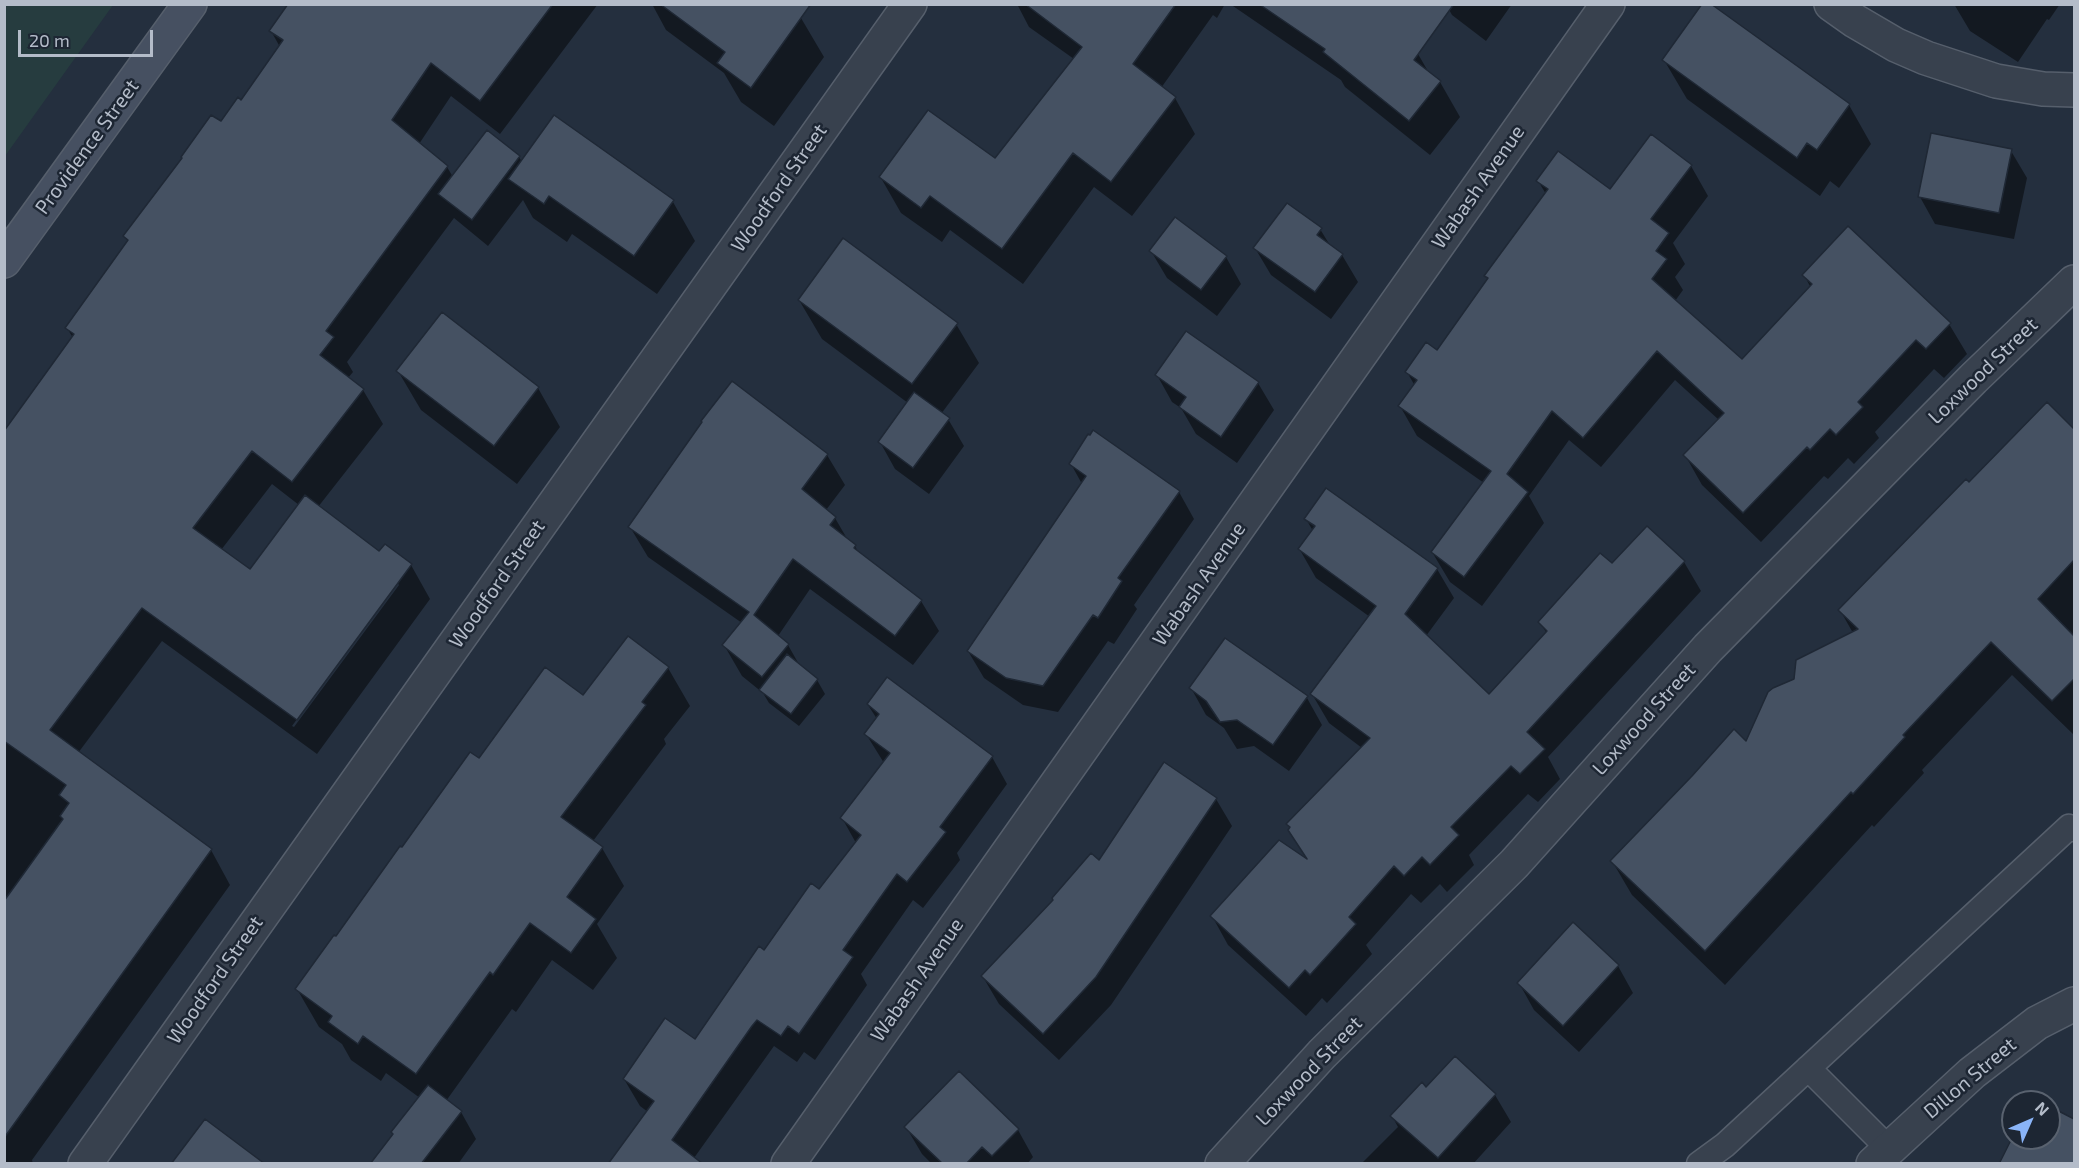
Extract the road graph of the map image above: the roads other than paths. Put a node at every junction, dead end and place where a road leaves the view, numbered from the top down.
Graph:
1 (190, 4) edge
2 (909, 4) edge
3 (1608, 4) edge
4 (1831, 4) edge
5 (2074, 90) edge
6 (7, 253) edge
7 (2074, 282) edge
8 (2074, 829) edge
9 (2074, 1004) edge
10 (1808, 1068) junction
11 (1881, 1156) edge
12 (1708, 1161) edge
13 (85, 1164) edge
14 (788, 1164) edge
15 (1222, 1164) edge

1 - 6 main road, Providence Street
2 - 13 street, Woodford Street
3 - 14 street, Wabash Avenue
4 - 5 street
7 - 15 street, Loxwood Street
8 - 10 lane
9 - 11 street, Dillon Street
10 - 11 lane
10 - 12 lane

